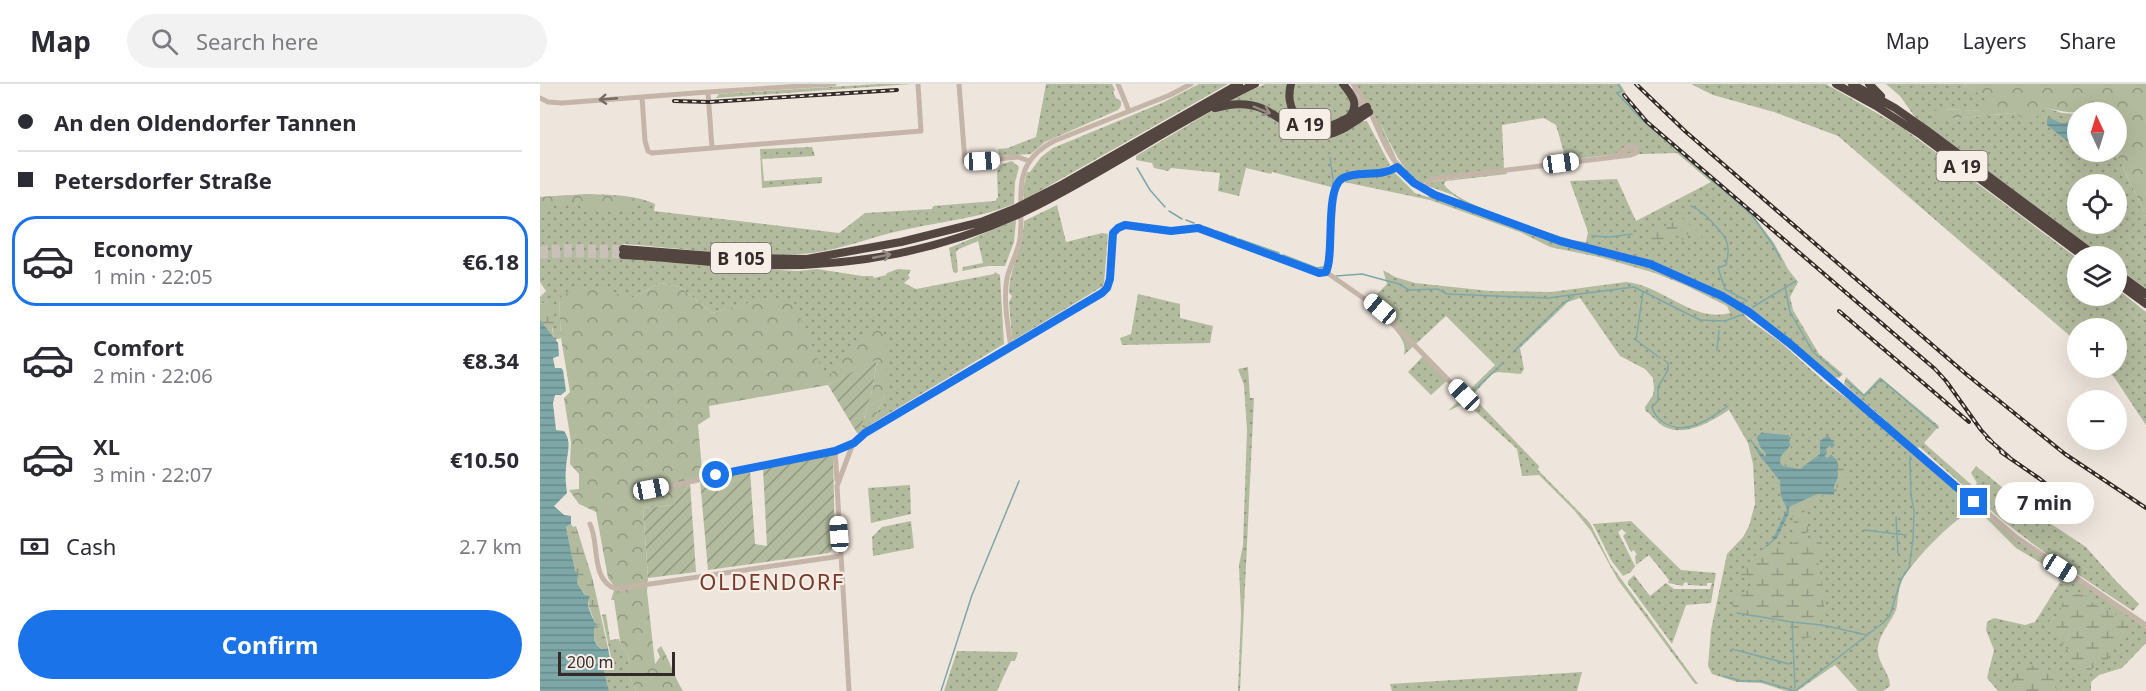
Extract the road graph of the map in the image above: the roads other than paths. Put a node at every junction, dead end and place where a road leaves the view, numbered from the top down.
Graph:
1 (834, 84) edge
2 (918, 84) edge
3 (959, 84) edge
4 (1118, 84) edge
5 (1191, 84) edge
6 (1239, 84) edge
7 (1255, 84) edge
8 (1291, 84) edge
9 (1345, 84) edge
10 (1353, 84) edge
11 (1825, 84) edge
12 (1836, 84) edge
13 (1869, 84) edge
14 (1850, 87) edge
15 (708, 92) junction
16 (642, 97) junction
17 (540, 98) edge
18 (1888, 104) junction
19 (1205, 110) junction
20 (1129, 111) junction
21 (1368, 112) junction
22 (1348, 118) junction
23 (712, 148) junction
24 (1617, 156) dead end
25 (1029, 161) junction
26 (1396, 165) junction
27 (1423, 189) junction
28 (2070, 246) edge
29 (2083, 246) edge
30 (1326, 272) junction
31 (2127, 280) edge
32 (2127, 290) edge
33 (2146, 294) edge
34 (2146, 303) edge
35 (1011, 348) junction
36 (1468, 399) dead end
37 (854, 443) junction
38 (835, 451) junction
39 (837, 482) junction
40 (637, 494) dead end
41 (590, 524) dead end
42 (841, 556) junction
43 (2146, 626) edge
44 (849, 691) edge

1 - 15 street
2 - 23 street
3 - 25 street
4 - 20 street
5 - 20 street
6 -> 19 highway, B 105
7 - 19 highway, B 105
8 - 22 highway, A 19
9 - 21 street
9 - 22 highway, A 19
10 - 21 street
11 - 14 highway
12 - 14 highway, A 19
13 - 18 highway
14 - 18 highway, A 19
14 - 28 highway, A 19
15 - 16 street
15 - 23 street
16 -> 17 street
16 - 23 street
18 - 29 highway, A 19
19 -> 21 highway
20 - 25 street
21 - 22 highway, A 19
21 - 26 street
24 - 27 street
25 - 35 street
26 - 27 street
26 - 30 street
27 - 43 street
30 - 35 street
30 - 36 street
31 - 33 highway
32 - 34 highway
35 - 37 street
37 - 38 street
37 - 39 street
38 - 39 street
38 - 40 street
39 - 42 street
41 - 42 street
42 - 44 street

